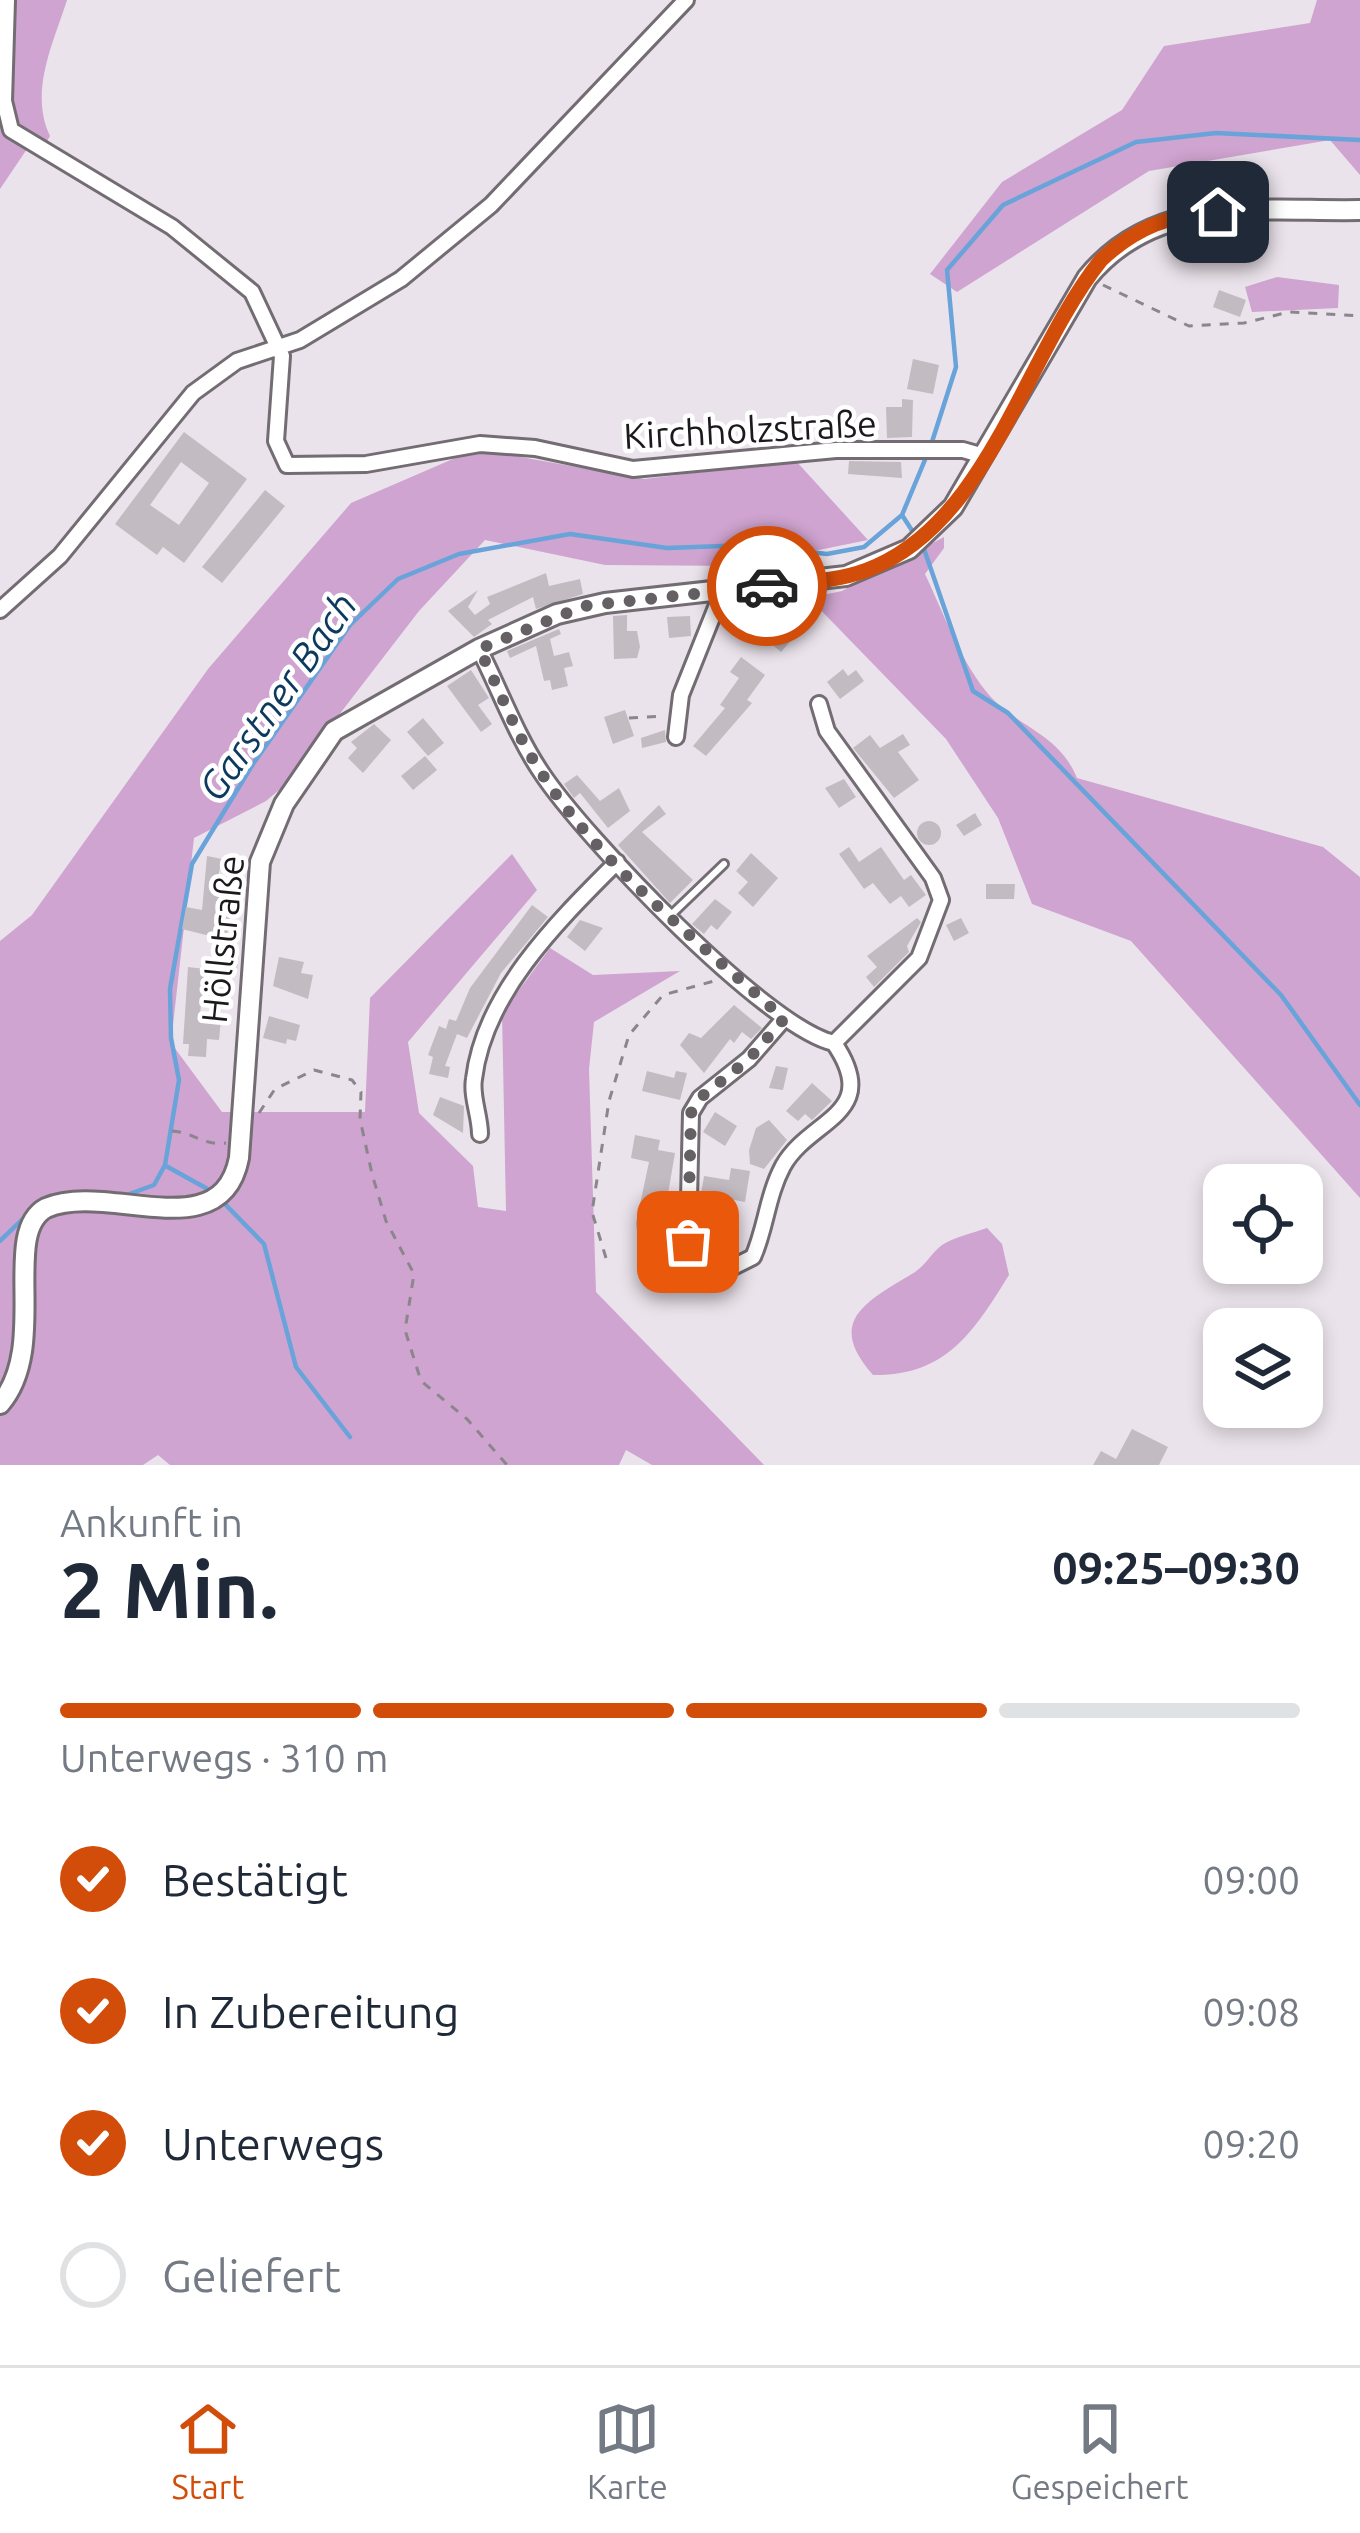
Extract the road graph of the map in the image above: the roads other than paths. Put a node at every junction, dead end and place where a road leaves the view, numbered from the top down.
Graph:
1 (7, 0) edge
2 (686, 0) edge
3 (1360, 210) edge
4 (280, 346) junction
5 (984, 456) junction
6 (723, 590) junction
7 (0, 610) edge
8 (479, 649) junction
9 (819, 704) dead end
10 (676, 737) dead end
11 (617, 862) junction
12 (724, 864) dead end
13 (670, 917) junction
14 (784, 1019) junction
15 (834, 1043) junction
16 (480, 1134) dead end
17 (0, 1403) edge

1 - 4 street
2 - 4 street
3 - 5 street, Höllstraße
4 - 5 street, Kirchholzstraße
4 - 7 street
5 - 6 street, Höllstraße
6 - 8 street, Höllstraße
6 - 10 street
8 - 11 street
8 - 17 street, Höllstraße
9 - 15 street
11 - 13 street
11 - 16 street
12 - 13 lane
13 - 14 street
14 - 15 street
14 - 15 street

